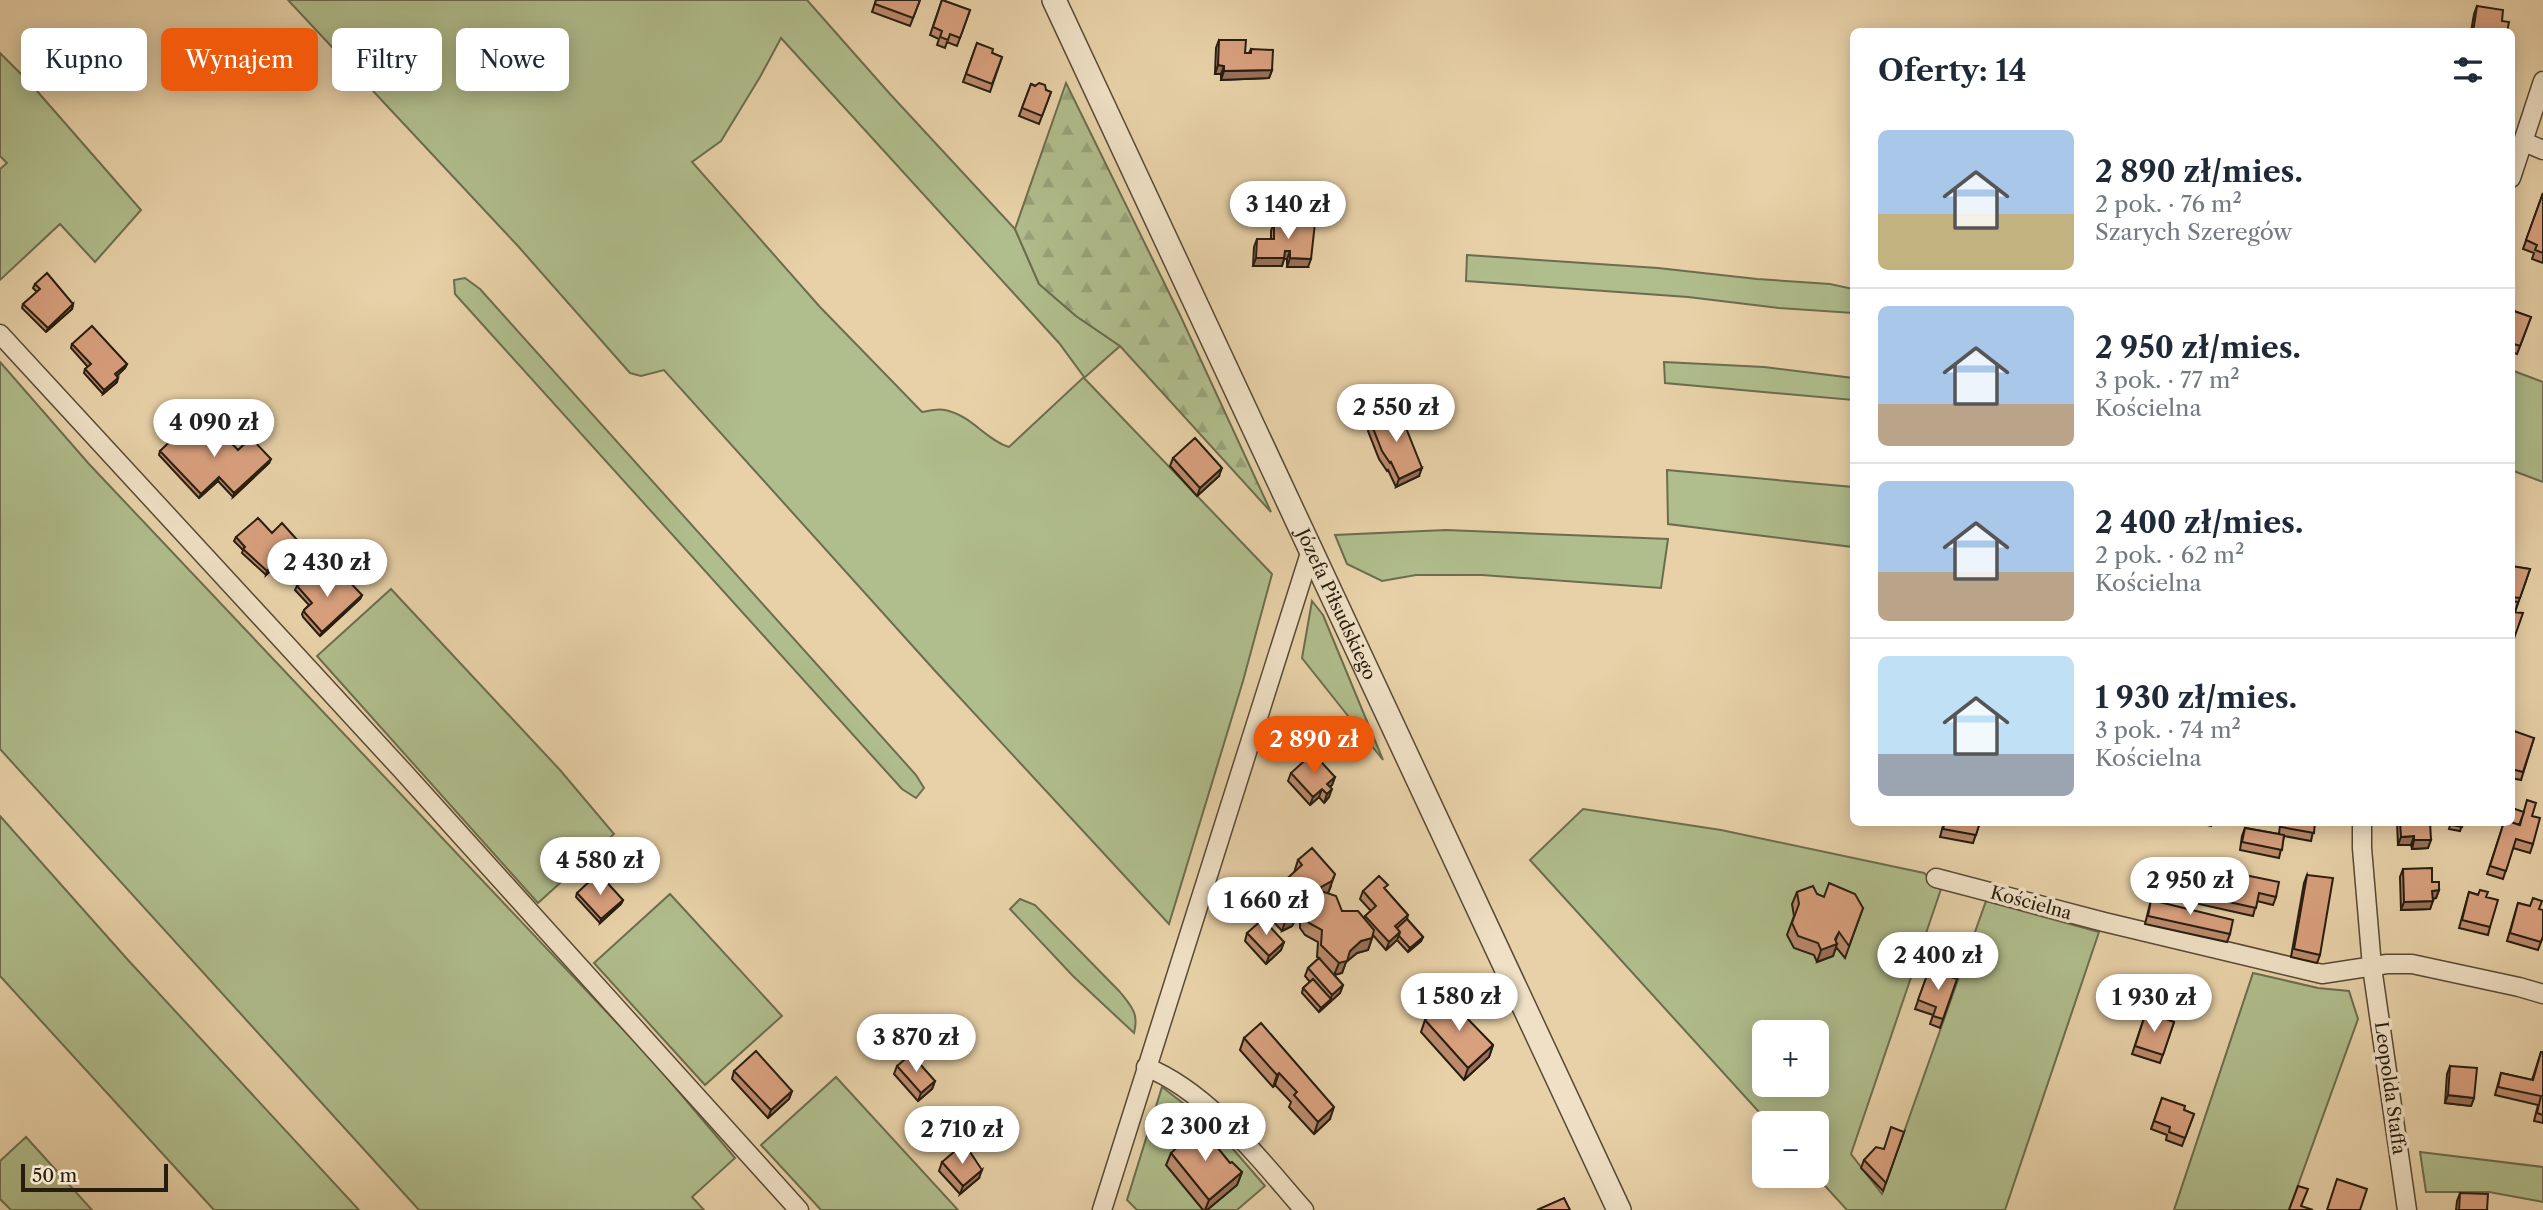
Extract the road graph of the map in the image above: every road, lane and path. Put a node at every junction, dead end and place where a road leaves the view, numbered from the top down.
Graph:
1 (1054, 0) edge
2 (2543, 82) edge
3 (2524, 142) junction
4 (2543, 150) edge
5 (2515, 167) edge
6 (0, 334) edge
7 (1311, 550) junction
8 (2362, 826) edge
9 (1936, 878) dead end
10 (2372, 967) junction
11 (2543, 994) edge
12 (1146, 1067) junction
13 (799, 1210) edge
14 (1102, 1210) edge
15 (1304, 1210) edge
16 (1619, 1210) edge
17 (2407, 1210) edge

1 - 7 street, Józefa Piłsudskiego
2 - 3 street
3 - 4 street
3 - 5 street
6 - 13 street
7 - 12 street
7 - 16 street, Józefa Piłsudskiego
8 - 10 street, Leopolda Staffa
9 - 10 street, Kościelna
10 - 11 street, Kościelna
10 - 17 street, Leopolda Staffa
12 - 14 street
12 - 15 street

